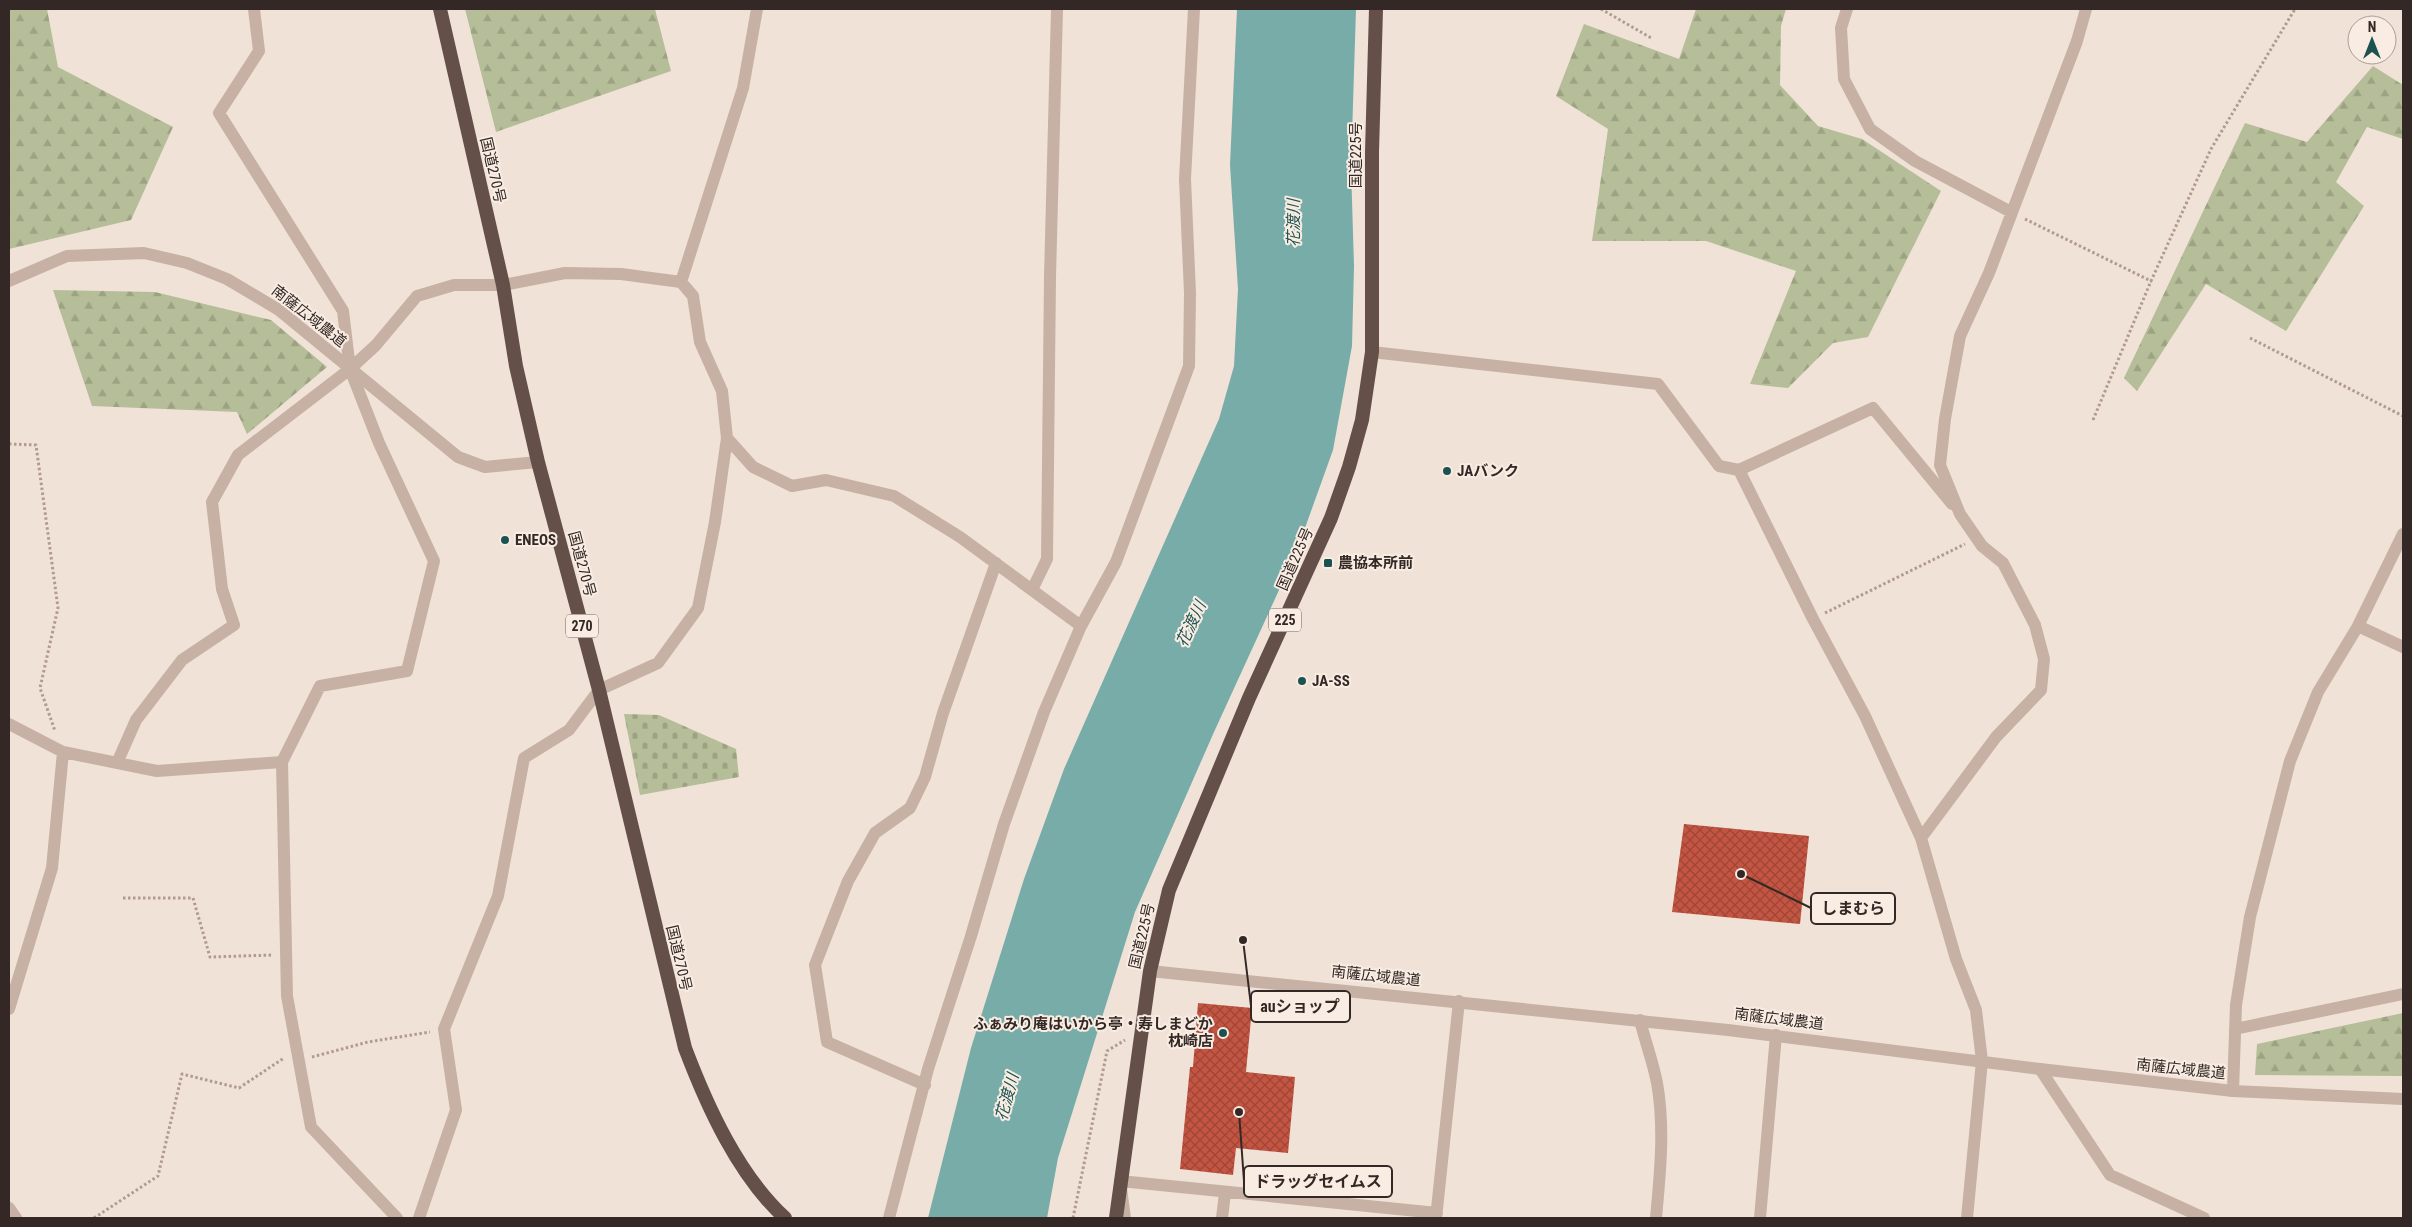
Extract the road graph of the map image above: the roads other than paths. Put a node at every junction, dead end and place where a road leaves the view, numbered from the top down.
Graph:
1 (254, 9) edge
2 (440, 9) edge
3 (757, 9) edge
4 (1057, 9) edge
5 (1194, 9) edge
6 (1376, 9) edge
7 (1848, 9) edge
8 (2086, 9) edge
9 (2012, 212) junction
10 (9, 281) edge
11 (681, 282) junction
12 (503, 285) junction
13 (1372, 352) junction
14 (350, 369) junction
15 (727, 438) junction
16 (538, 462) junction
17 (1739, 470) junction
18 (1960, 514) junction
19 (2403, 534) edge
20 (996, 563) junction
21 (1032, 590) junction
22 (1081, 626) junction
23 (2358, 626) junction
24 (2403, 647) edge
25 (599, 690) junction
26 (9, 724) edge
27 (63, 752) junction
28 (282, 762) junction
29 (117, 763) junction
30 (1921, 838) junction
31 (1150, 971) junction
32 (2403, 994) edge
33 (1459, 1001) junction
34 (9, 1010) edge
35 (1640, 1020) junction
36 (2235, 1029) junction
37 (1776, 1036) junction
38 (1982, 1061) junction
39 (2040, 1070) junction
40 (925, 1085) junction
41 (2233, 1091) junction
42 (2403, 1099) edge
43 (1120, 1181) junction
44 (1225, 1193) junction
45 (9, 1208) edge
46 (1437, 1216) edge
47 (16, 1218) edge
48 (397, 1218) edge
49 (418, 1218) edge
50 (785, 1218) edge
51 (889, 1218) edge
52 (1116, 1218) edge
53 (1125, 1218) edge
54 (1222, 1218) edge
55 (1656, 1218) edge
56 (1760, 1218) edge
57 (1968, 1218) edge
58 (2204, 1218) edge

1 - 14 street
2 - 12 highway, 国道270号 / 270
3 - 11 street
4 - 21 street
5 - 22 street
6 - 13 highway, 国道225号 / 225
7 - 9 street
8 - 9 street
9 - 18 street
10 - 14 street, 南薩広域農道
11 - 12 street
11 - 15 street
12 - 14 street
12 - 16 highway, 国道270号 / 270
13 - 17 street
13 - 31 highway, 国道225号 / 225
14 - 16 street, 南薩広域農道
14 - 28 street
14 - 29 street
15 - 20 street
15 - 25 street
16 - 25 highway, 国道270号 / 270
17 - 18 street
17 - 30 street
18 - 30 street
19 - 23 street
20 - 21 street
20 - 40 street
21 - 22 street
22 - 40 street
23 - 24 street
23 - 36 street
25 - 49 street
25 - 50 highway, 国道270号 / 270
26 - 27 street
27 - 29 street
27 - 34 street
28 - 29 street
28 - 48 street
30 - 38 street
31 - 33 street, 南薩広域農道
31 - 43 highway, 国道225号 / 225
32 - 36 street
33 - 35 street, 南薩広域農道
33 - 46 street
35 - 37 street, 南薩広域農道
35 - 55 street
36 - 41 street
37 - 38 street, 南薩広域農道
37 - 56 street
38 - 39 street, 南薩広域農道
38 - 57 street
39 - 41 street, 南薩広域農道
39 - 58 street
40 - 51 street
41 - 42 street, 南薩広域農道
43 - 44 street
43 - 52 highway, 国道225号 / 225
43 - 53 street
44 - 46 street
44 - 54 street
45 - 47 street

